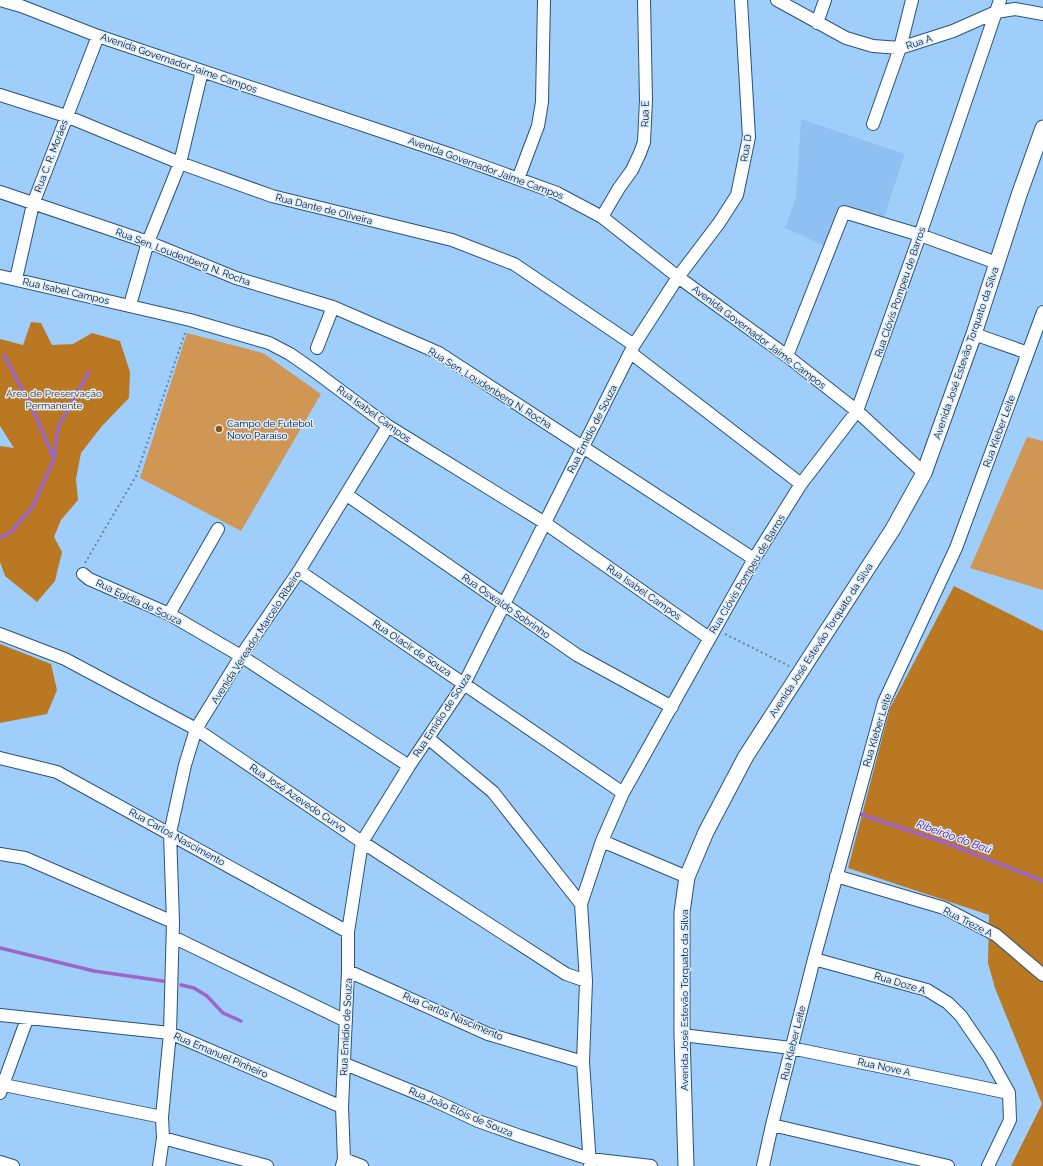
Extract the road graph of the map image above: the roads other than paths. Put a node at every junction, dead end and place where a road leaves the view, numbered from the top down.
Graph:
1 (0, 0) edge
2 (544, 0) edge
3 (644, 0) edge
4 (741, 0) edge
5 (777, 0) edge
6 (824, 0) edge
7 (912, 0) edge
8 (1000, 0) edge
9 (996, 12) junction
10 (1043, 14) edge
11 (817, 22) junction
12 (98, 36) junction
13 (900, 48) junction
14 (202, 71) junction
15 (0, 95) edge
16 (66, 116) junction
17 (873, 124) dead end
18 (1043, 128) edge
19 (180, 163) junction
20 (518, 179) junction
21 (0, 192) edge
22 (33, 204) junction
23 (602, 217) junction
24 (920, 235) junction
25 (148, 242) junction
26 (997, 263) junction
27 (0, 276) edge
28 (678, 276) junction
29 (16, 279) junction
30 (130, 305) junction
31 (333, 307) junction
32 (1043, 312) edge
33 (974, 334) junction
34 (317, 348) dead end
35 (633, 349) junction
36 (1028, 353) junction
37 (787, 356) junction
38 (857, 411) junction
39 (388, 426) junction
40 (583, 447) junction
41 (924, 473) junction
42 (802, 484) junction
43 (347, 495) junction
44 (545, 523) junction
45 (218, 529) dead end
46 (754, 559) junction
47 (299, 571) junction
48 (83, 574) road end
49 (504, 605) junction
50 (169, 614) junction
51 (712, 633) junction
52 (0, 634) edge
53 (241, 656) junction
54 (464, 684) junction
55 (672, 707) junction
56 (196, 729) junction
57 (428, 738) junction
58 (0, 758) edge
59 (409, 766) junction
60 (623, 793) junction
61 (170, 833) junction
62 (602, 841) junction
63 (362, 842) junction
64 (0, 854) edge
65 (836, 876) junction
66 (687, 877) junction
67 (581, 904) junction
68 (173, 922) junction
69 (348, 932) junction
70 (172, 937) junction
71 (814, 959) junction
72 (348, 971) junction
73 (1043, 974) edge
74 (586, 981) junction
75 (0, 1015) edge
76 (27, 1019) junction
77 (346, 1021) junction
78 (170, 1034) junction
79 (682, 1035) junction
80 (791, 1048) junction
81 (583, 1062) junction
82 (345, 1064) junction
83 (2, 1089) edge
84 (1009, 1093) junction
85 (342, 1107) junction
86 (162, 1117) junction
87 (772, 1124) junction
88 (163, 1138) junction
89 (0, 1162) edge
90 (590, 1162) edge
91 (343, 1163) edge
92 (13, 1166) edge
93 (158, 1166) edge
94 (264, 1166) edge
95 (362, 1166) edge
96 (651, 1166) edge
97 (686, 1166) edge
98 (763, 1166) edge
99 (948, 1166) edge
100 (988, 1166) edge

1 - 12 street, Avenida Governador Jaime Campos
2 - 20 street
3 - 23 street, Rua E
4 - 28 street, Rua D
5 - 11 street, Rua A
6 - 11 street
7 - 13 street
8 - 9 street, Rua Clóvis Pompeu de Barros
9 - 10 street, Rua A
9 - 13 street, Rua A
9 - 24 street, Rua Clóvis Pompeu de Barros
11 - 13 street, Rua A
12 - 14 street, Avenida Governador Jaime Campos
12 - 16 street, Rua C. R. Moráes
13 - 17 street
14 - 19 street
14 - 20 street, Avenida Governador Jaime Campos
15 - 16 street, Rua Dante de Oliveira
16 - 19 street, Rua Dante de Oliveira
16 - 22 street, Rua C. R. Moráes
18 - 26 main road, Avenida José Estevão Torquato da Silva
19 - 25 street
19 - 35 street, Rua Dante de Oliveira
20 - 23 street, Avenida Governador Jaime Campos
21 - 22 street, Rua Sen. Loudenberg N. Rocha
22 - 25 street, Rua Sen. Loudenberg N. Rocha
22 - 29 street, Rua C. R. Moráes
23 - 28 street, Avenida Governador Jaime Campos
24 - 26 street
24 - 37 street
24 - 38 street, Rua Clóvis Pompeu de Barros
25 - 30 street
25 - 31 street, Rua Sen. Loudenberg N. Rocha
26 - 33 main road, Avenida José Estevão Torquato da Silva
27 - 29 street, Rua Isabel Campos
28 - 35 street, Rua Emidio de Souza
28 - 37 street, Avenida Governador Jaime Campos
29 - 30 street, Rua Isabel Campos
30 - 39 street, Rua Isabel Campos
31 - 34 street
31 - 40 street, Rua Sen. Loudenberg N. Rocha
32 - 36 street, Rua Kleber Leite
33 - 36 street
33 - 41 main road, Avenida José Estevão Torquato da Silva
35 - 40 street, Rua Emidio de Souza
35 - 42 street, Rua Dante de Oliveira
36 - 65 street, Rua Kleber Leite
37 - 38 street, Avenida Governador Jaime Campos
38 - 41 street, Avenida Governador Jaime Campos
38 - 42 street, Rua Clóvis Pompeu de Barros
39 - 43 street, Avenida Vereador Marcelo Ribeiro
39 - 44 street, Rua Isabel Campos
40 - 44 street, Rua Emidio de Souza
40 - 46 street, Rua Sen. Loudenberg N. Rocha
41 - 66 main road, Avenida José Estevão Torquato da Silva
42 - 46 street, Rua Clóvis Pompeu de Barros
43 - 47 street, Avenida Vereador Marcelo Ribeiro
43 - 49 street, Rua Oswaldo Sobrinho
44 - 49 street, Rua Emidio de Souza
44 - 51 street, Rua Isabel Campos
45 - 50 street
46 - 51 street, Rua Clóvis Pompeu de Barros
47 - 53 street, Avenida Vereador Marcelo Ribeiro
47 - 54 street, Rua Olacir de Souza
48 - 50 street, Rua Egidia de Souza
49 - 54 street, Rua Emidio de Souza
49 - 55 street, Rua Oswaldo Sobrinho
50 - 53 street, Rua Egidia de Souza
51 - 55 street, Rua Clóvis Pompeu de Barros
52 - 56 street, Rua José Azevedo Curvo
53 - 56 street, Avenida Vereador Marcelo Ribeiro
53 - 59 street, Rua Egidia de Souza
54 - 57 street, Rua Emidio de Souza
54 - 60 street, Rua Olacir de Souza
55 - 60 street, Rua Clóvis Pompeu de Barros
56 - 61 street, Avenida Vereador Marcelo Ribeiro
56 - 63 street, Rua José Azevedo Curvo
57 - 59 street, Rua Emidio de Souza
57 - 67 street
58 - 61 street, Rua Carlos Nascimento
59 - 63 street, Rua Emidio de Souza
60 - 62 street, Rua Clóvis Pompeu de Barros
61 - 68 street, Avenida Vereador Marcelo Ribeiro
61 - 69 street, Rua Carlos Nascimento
62 - 66 street
62 - 67 street, Rua Clóvis Pompeu de Barros
63 - 69 street, Rua Emidio de Souza
63 - 74 street, Rua José Azevedo Curvo
64 - 68 street
65 - 71 street, Rua Kleber Leite
65 - 73 street, Rua Treze A
66 - 79 main road, Avenida José Estevão Torquato da Silva
67 - 74 street, Rua Clóvis Pompeu de Barros
68 - 70 street, Avenida Vereador Marcelo Ribeiro
69 - 72 street, Rua Emidio de Souza
70 - 77 street
70 - 78 street, Avenida Vereador Marcelo Ribeiro
71 - 80 street, Rua Kleber Leite
71 - 84 street, Rua Doze A
72 - 77 street, Rua Emidio de Souza
72 - 81 street, Rua Carlos Nascimento
74 - 81 street, Rua Clóvis Pompeu de Barros
75 - 76 street, Rua Emanuel Pinheiro
76 - 78 street, Rua Emanuel Pinheiro
76 - 83 street
77 - 82 street, Rua Emidio de Souza
78 - 85 street, Rua Emanuel Pinheiro
78 - 86 street, Avenida Vereador Marcelo Ribeiro
79 - 80 street, Rua Nove A
79 - 97 main road, Avenida José Estevão Torquato da Silva
80 - 84 street, Rua Nove A
80 - 87 street, Rua Kleber Leite
81 - 90 street, Rua Clóvis Pompeu de Barros
82 - 85 street, Rua Emidio de Souza
82 - 90 street, Rua João Elóis de Souza
83 - 86 street
84 - 100 street
85 - 91 street, Rua Emidio de Souza
86 - 88 street, Avenida Vereador Marcelo Ribeiro
87 - 98 street, Rua Kleber Leite
87 - 99 street
88 - 93 street, Avenida Vereador Marcelo Ribeiro
88 - 94 street
89 - 92 street
90 - 96 street, Rua João Elóis de Souza
91 - 95 street

